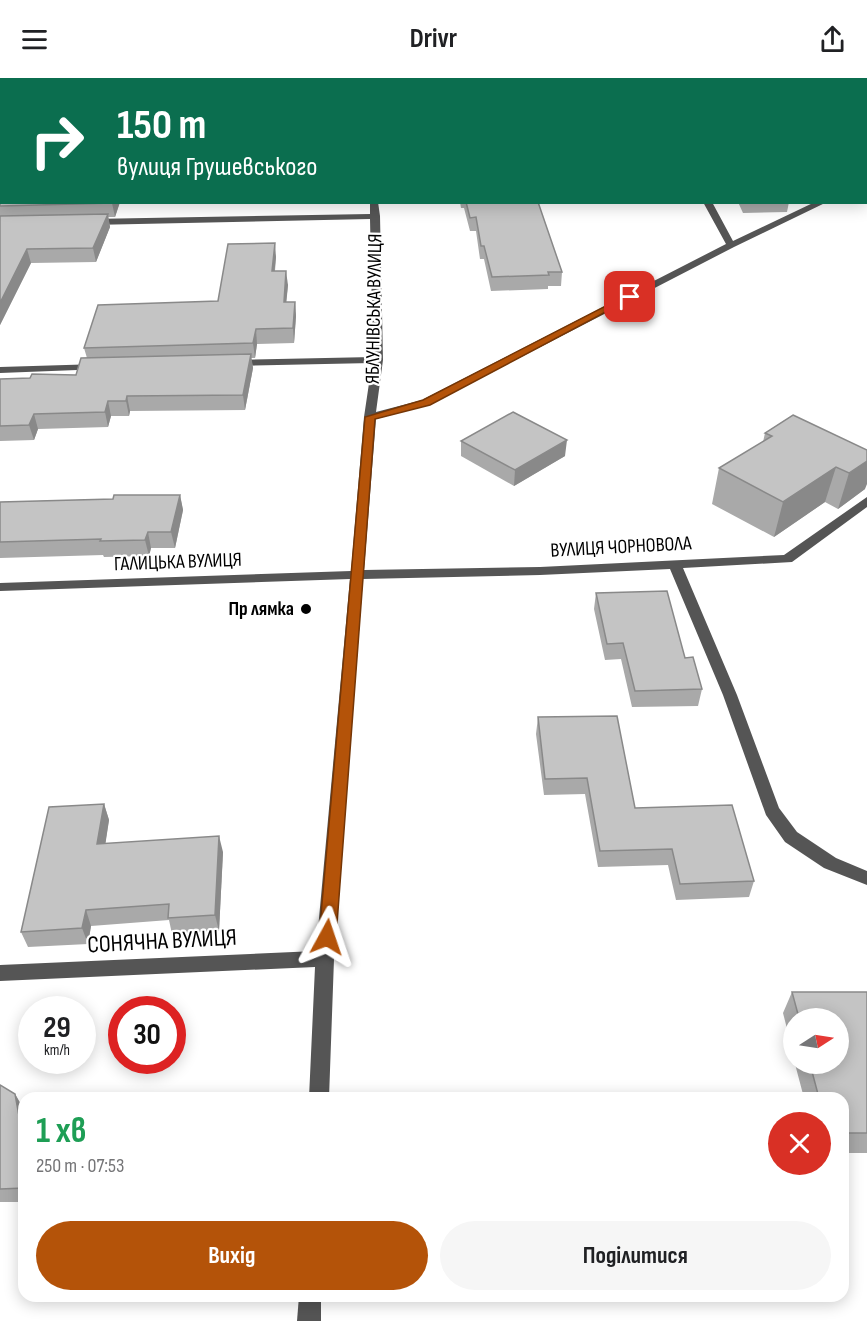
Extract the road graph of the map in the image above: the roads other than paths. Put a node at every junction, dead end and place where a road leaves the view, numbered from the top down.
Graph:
1 (708, 204) edge
2 (819, 204) edge
3 (375, 209) edge
4 (82, 222) edge
5 (731, 244) junction
6 (378, 360) junction
7 (225, 364) edge
8 (107, 367) edge
9 (0, 370) edge
10 (370, 417) junction
11 (867, 501) edge
12 (675, 564) junction
13 (358, 575) junction
14 (0, 587) edge
15 (867, 878) edge
16 (325, 959) junction
17 (0, 974) edge
18 (319, 1092) edge
19 (310, 1302) edge
20 (309, 1321) edge

1 - 5 street
2 - 5 street
3 - 4 street
3 - 6 street, ЯБЛУНІВСЬКА ВУЛИЦЯ
5 - 10 street
6 - 7 street
6 - 10 street, ЯБЛУНІВСЬКА ВУЛИЦЯ
8 - 9 street
10 - 13 street, ЯБЛУНІВСЬКА ВУЛИЦЯ
11 - 12 street, ВУЛИЦЯ ЧОРНОВОЛА
12 - 13 street, ВУЛИЦЯ ЧОРНОВОЛА
12 - 15 street
13 - 14 street, ГАЛИЦЬКА ВУЛИЦЯ
13 - 16 street, ЯБЛУНІВСЬКА ВУЛИЦЯ
16 - 17 street, СОНЯЧНА ВУЛИЦЯ
16 - 18 street, ЯБЛУНІВСЬКА ВУЛИЦЯ
19 - 20 street

